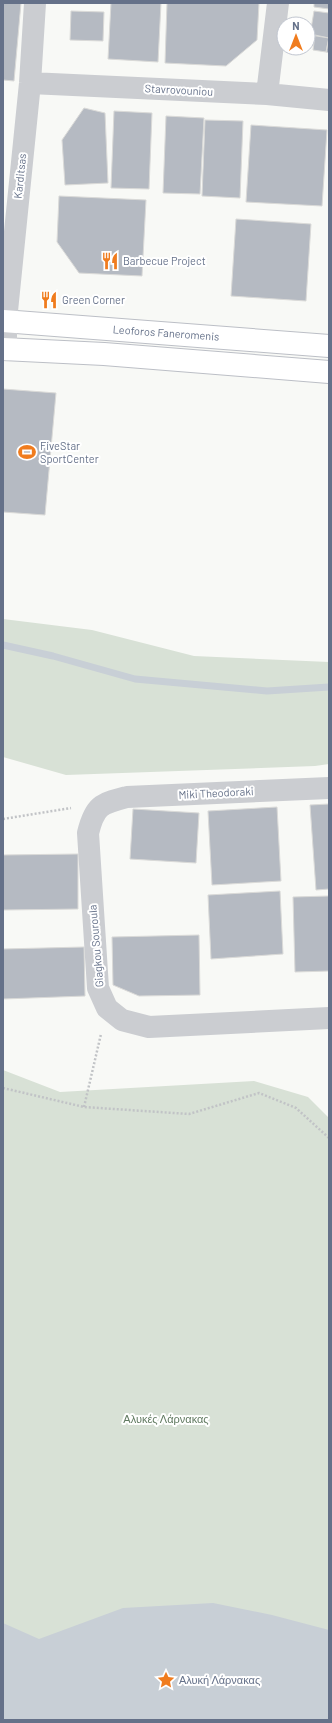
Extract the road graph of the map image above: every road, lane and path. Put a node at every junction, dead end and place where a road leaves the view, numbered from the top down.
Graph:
1 (35, 3) edge
2 (278, 3) edge
3 (30, 83) junction
4 (267, 94) junction
5 (329, 100) edge
6 (5, 321) edge
7 (329, 346) edge
8 (4, 349) edge
9 (329, 372) edge
10 (329, 788) edge
11 (103, 803) junction
12 (3, 819) edge
13 (107, 1008) junction
14 (329, 1018) edge
15 (3, 1088) edge
16 (84, 1107) junction
17 (329, 1138) edge

1 - 3 street, Karditsas
2 - 4 street
3 - 4 street, Stavrovouniou
3 - 6 street, Karditsas
4 - 5 street, Stavrovouniou
6 - 7 main road, Leoforos Faneromenis
6 - 8 street, Karditsas
8 - 9 main road
10 - 11 street, Miki Theodoraki
11 - 12 path
11 - 13 street, Giagkou Souroula
13 - 14 street, Giagkou Souroula
13 - 16 path
15 - 16 path
16 - 17 path

